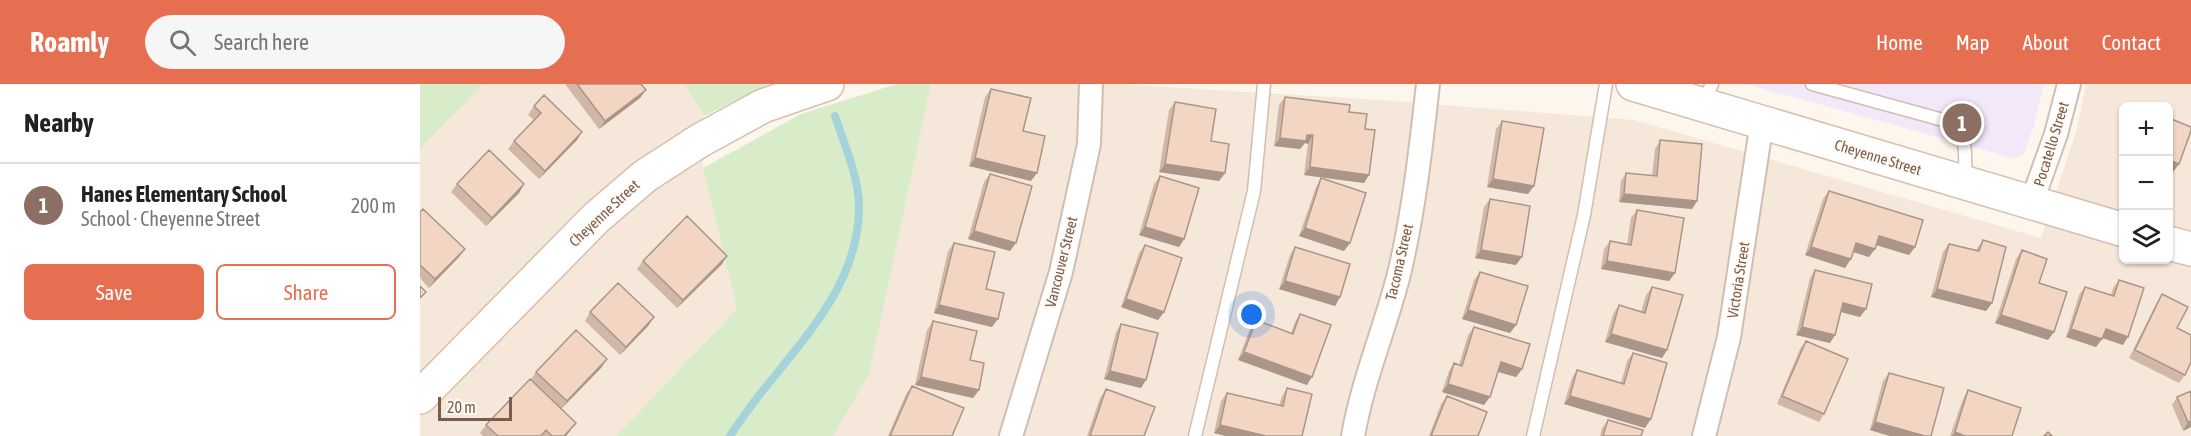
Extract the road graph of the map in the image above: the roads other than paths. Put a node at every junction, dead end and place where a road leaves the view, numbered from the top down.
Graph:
1 (827, 84) edge
2 (1091, 84) edge
3 (1264, 84) edge
4 (1428, 84) edge
5 (1606, 84) edge
6 (1633, 84) edge
7 (1812, 84) edge
8 (2064, 86) edge
9 (1707, 94) edge
10 (1762, 122) junction
11 (1965, 184) junction
12 (2031, 204) junction
13 (2119, 229) edge
14 (2173, 244) edge
15 (2191, 249) edge
16 (420, 397) edge
17 (1011, 436) edge
18 (1195, 436) edge
19 (1353, 436) edge
20 (1533, 436) edge
21 (1704, 436) edge

1 - 16 street, Cheyenne Street
2 - 17 street, Vancouver Street
3 - 18 lane
4 - 19 street, Tacoma Street
5 - 20 lane
6 - 9 street, Cheyenne Street
7 - 11 lane
8 - 12 street, Pocatello Street
9 - 10 street, Cheyenne Street
10 - 11 street, Cheyenne Street
10 - 21 street, Victoria Street
11 - 12 street, Cheyenne Street
12 - 13 street, Cheyenne Street
14 - 15 street

